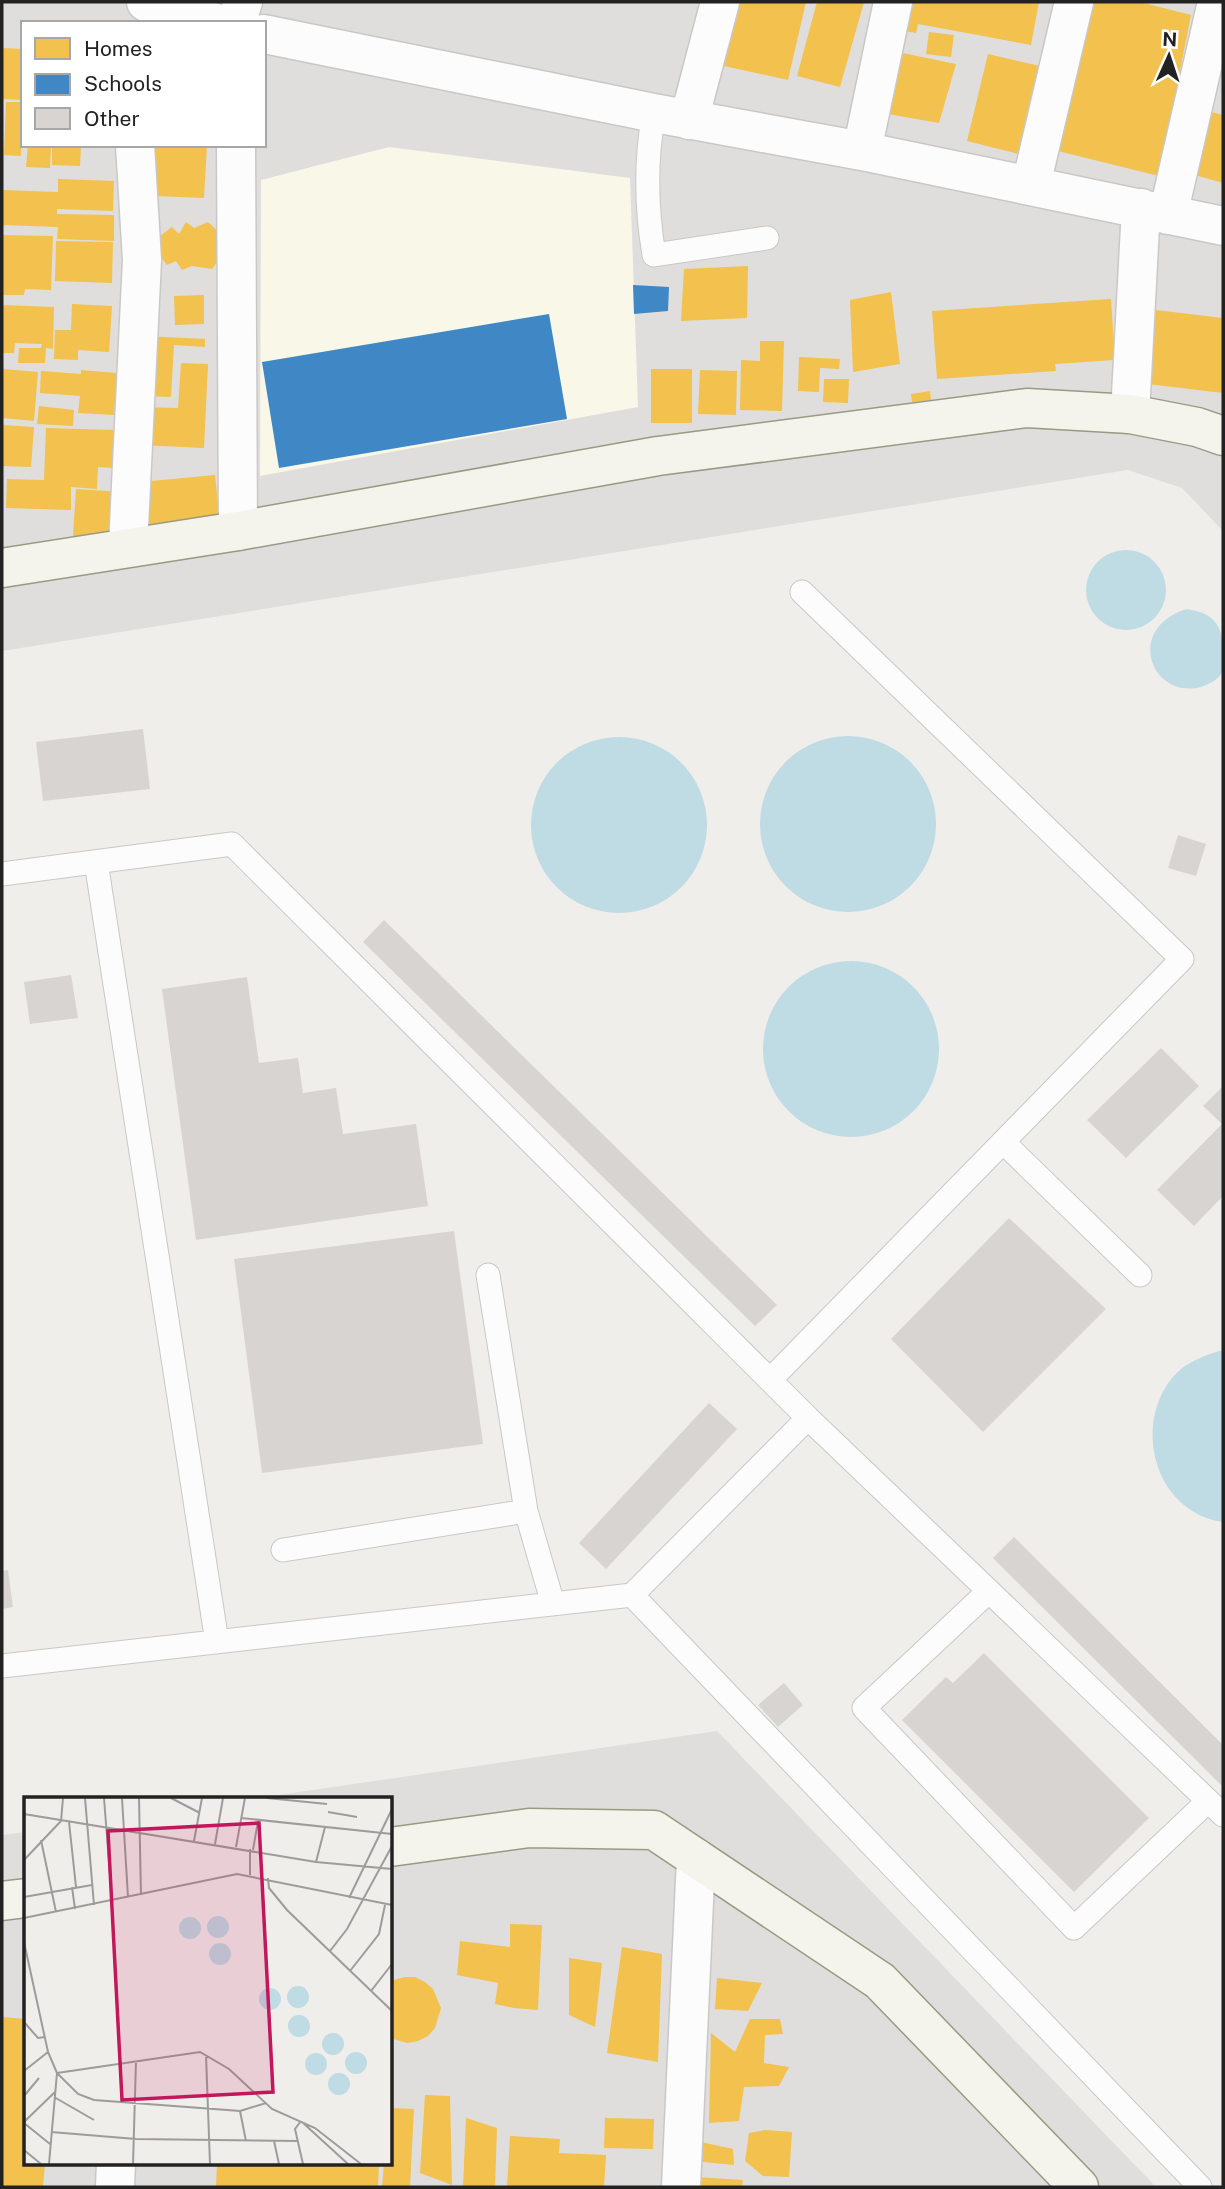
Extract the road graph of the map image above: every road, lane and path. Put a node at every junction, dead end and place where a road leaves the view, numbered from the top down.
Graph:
1 (125, 2) edge
2 (146, 2) edge
3 (243, 2) edge
4 (720, 2) edge
5 (893, 2) edge
6 (1074, 2) edge
7 (1217, 2) edge
8 (126, 21) edge
9 (209, 21) edge
10 (237, 21) edge
11 (266, 34) edge
12 (672, 116) junction
13 (135, 147) edge
14 (236, 147) edge
15 (862, 151) junction
16 (1031, 186) junction
17 (1154, 211) junction
18 (1223, 226) edge
19 (767, 238) dead end
20 (1130, 414) junction
21 (1223, 436) edge
22 (238, 531) junction
23 (128, 547) junction
24 (2, 568) edge
25 (802, 592) dead end
26 (96, 862) junction
27 (2, 874) edge
28 (1003, 1142) junction
29 (488, 1275) dead end
30 (1140, 1275) dead end
31 (770, 1380) junction
32 (808, 1418) junction
33 (526, 1511) junction
34 (283, 1550) dead end
35 (989, 1591) junction
36 (632, 1595) junction
37 (553, 1604) junction
38 (217, 1642) junction
39 (2, 1666) edge
40 (1216, 1808) edge
41 (392, 1847) edge
42 (696, 1858) junction
43 (24, 1898) edge
44 (2, 1901) edge
45 (116, 2164) edge
46 (115, 2187) edge
47 (681, 2187) edge
48 (1079, 2187) edge
49 (1200, 2187) edge

1 - 8 street
2 - 9 street
3 - 10 street
4 - 12 street
5 - 15 street
6 - 16 street
7 - 17 street
11 - 12 street
12 - 15 street
12 - 19 lane
13 - 23 street
14 - 22 street
15 - 16 street
16 - 17 street
17 - 18 street
17 - 20 street
20 - 21 street
20 - 22 street
22 - 23 street
23 - 24 street
25 - 28 lane
26 - 27 lane
26 - 31 lane
26 - 38 lane
28 - 30 lane
28 - 31 lane
29 - 33 lane
31 - 32 lane
32 - 35 lane
32 - 36 lane
33 - 34 lane
33 - 37 lane
35 - 40 lane
35 - 40 lane
36 - 37 lane
36 - 49 lane
37 - 38 lane
38 - 39 lane
41 - 42 street
42 - 47 street
42 - 48 street
43 - 44 street
45 - 46 street

